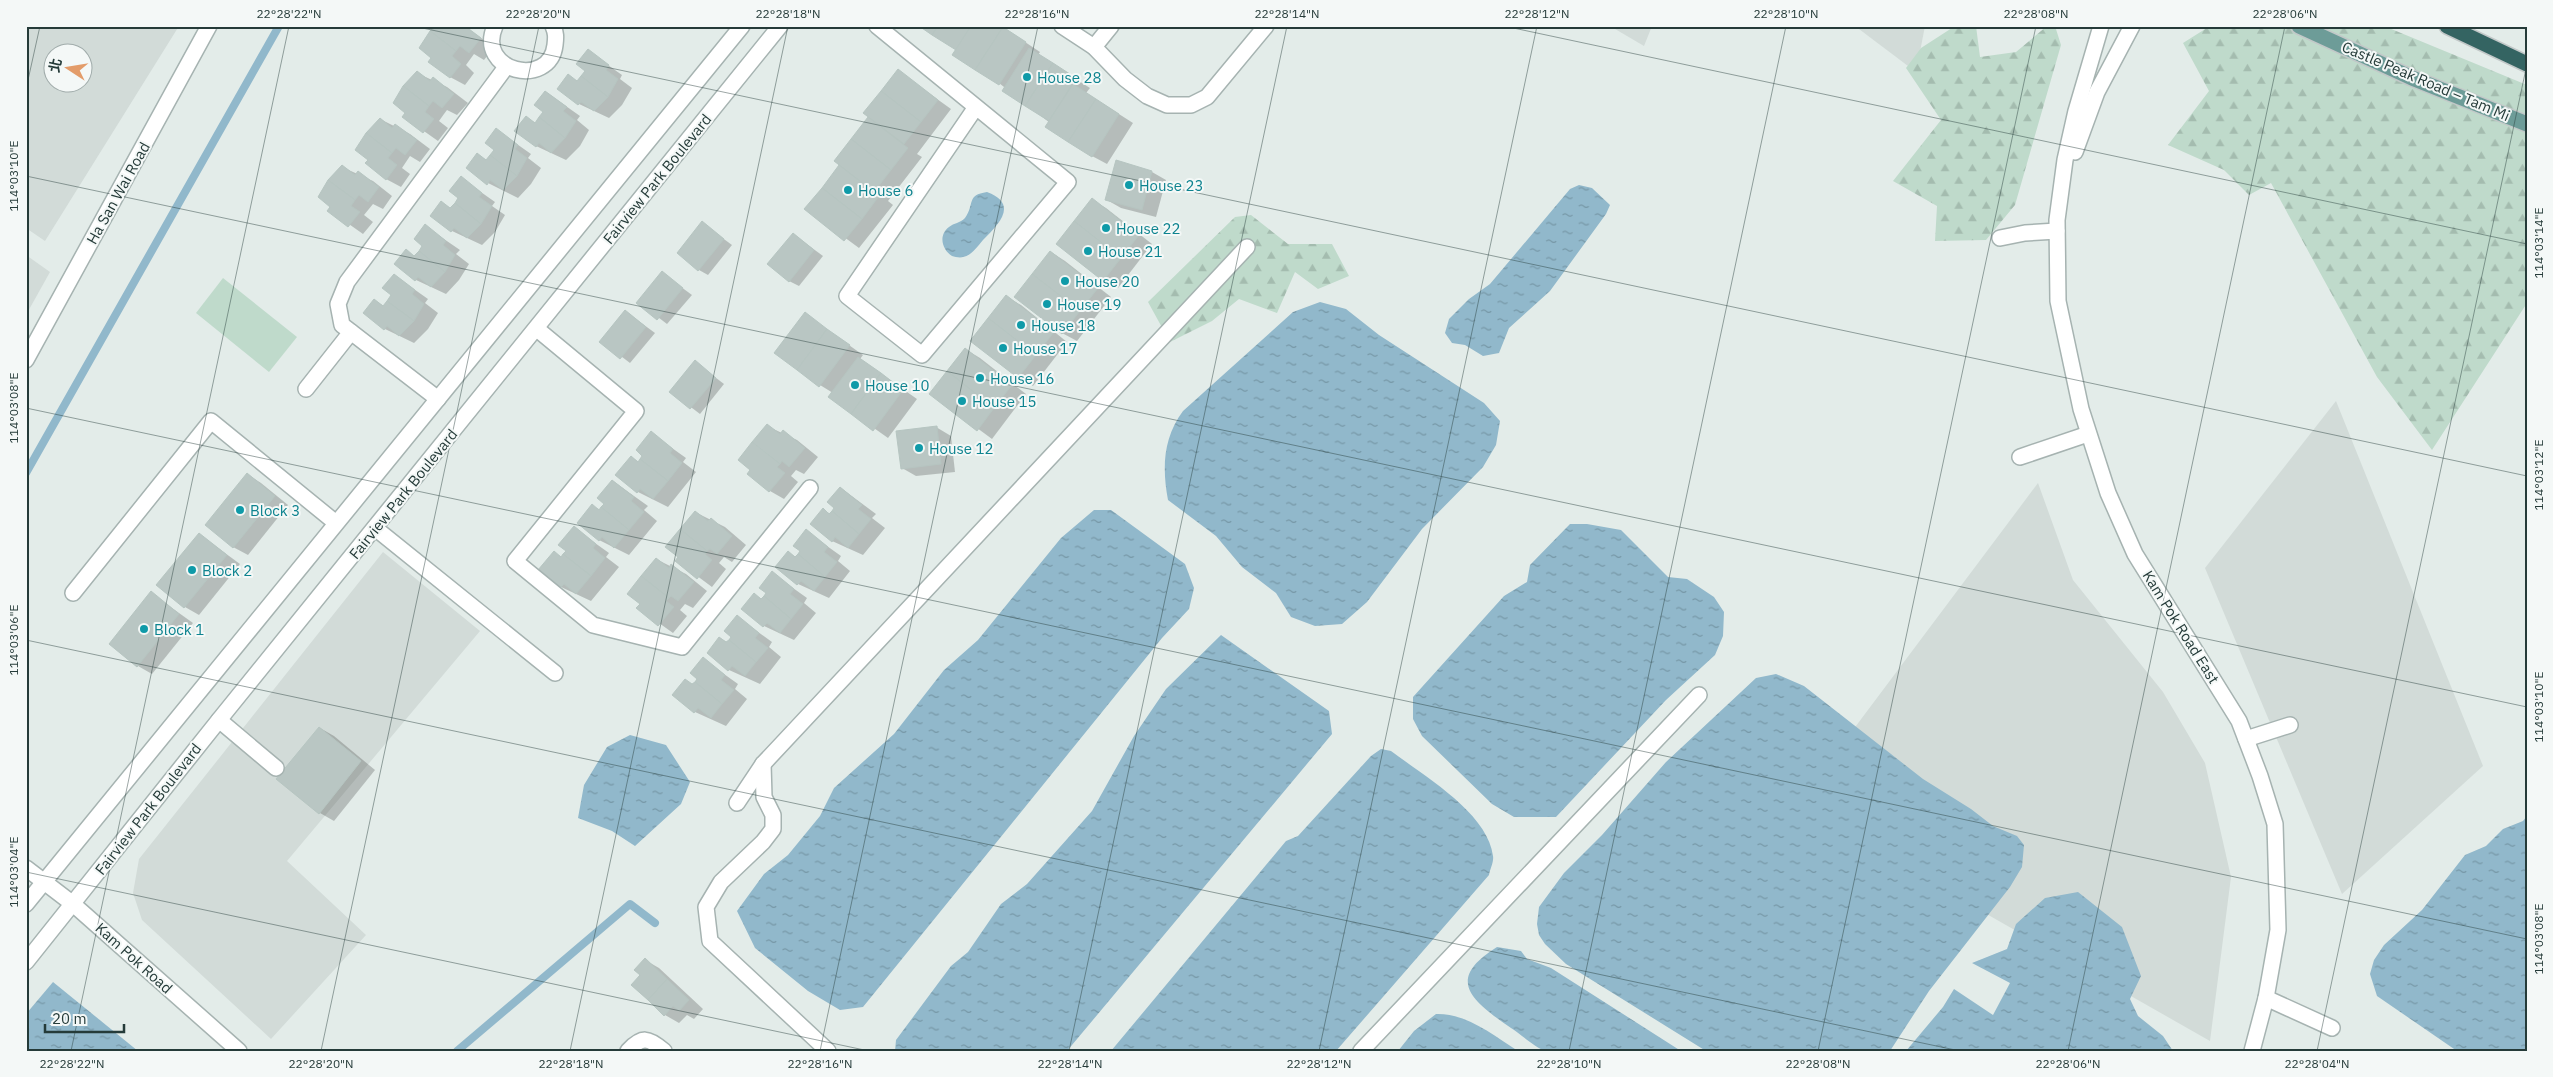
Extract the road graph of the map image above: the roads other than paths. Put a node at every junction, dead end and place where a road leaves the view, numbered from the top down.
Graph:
1 (209, 26) edge
2 (495, 26) edge
3 (553, 26) edge
4 (742, 26) edge
5 (780, 26) edge
6 (877, 26) edge
7 (1062, 26) edge
8 (1111, 26) edge
9 (1266, 26) edge
10 (2101, 26) edge
11 (2132, 26) edge
12 (2298, 26) edge
13 (2447, 26) edge
14 (1094, 47) junction
15 (2527, 64) edge
16 (506, 67) junction
17 (976, 107) junction
18 (2527, 124) edge
19 (2060, 204) junction
20 (2057, 231) junction
21 (2000, 238) dead end
22 (1246, 247) dead end
23 (537, 330) junction
24 (351, 332) junction
25 (26, 360) edge
26 (306, 388) dead end
27 (438, 399) junction
28 (2088, 434) junction
29 (2020, 456) dead end
30 (810, 488) dead end
31 (336, 523) junction
32 (375, 528) junction
33 (73, 593) dead end
34 (555, 673) dead end
35 (1699, 696) dead end
36 (219, 720) junction
37 (2290, 725) dead end
38 (2246, 740) junction
39 (763, 764) junction
40 (276, 768) dead end
41 (736, 803) dead end
42 (26, 868) edge
43 (44, 880) junction
44 (26, 904) edge
45 (73, 904) junction
46 (26, 962) edge
47 (2266, 998) junction
48 (2332, 1028) dead end
49 (239, 1051) edge
50 (628, 1051) edge
51 (664, 1051) edge
52 (828, 1051) edge
53 (1361, 1051) edge
54 (2252, 1051) edge

1 - 25 street, Ha San Wai Road
2 - 16 street
3 - 16 street
4 - 27 street, Fairview Park Boulevard
5 - 23 street, Fairview Park Boulevard
6 - 17 street
7 - 14 street
8 - 14 street
9 - 14 street
10 - 19 street, Kam Pok Road East
11 - 19 street, Kam Pok Road East
12 - 18 main road, Castle Peak Road – Tam Mi
13 - 15 highway
16 - 24 street
17 - 17 street
19 - 20 street, Kam Pok Road East
20 - 21 street
20 - 28 street, Kam Pok Road East
22 - 39 street
23 - 30 street
23 - 32 street, Fairview Park Boulevard
24 - 26 street
24 - 27 street
27 - 31 street, Fairview Park Boulevard
28 - 29 street
28 - 38 street, Kam Pok Road East
31 - 33 street
31 - 43 street, Fairview Park Boulevard
32 - 34 street
32 - 36 street, Fairview Park Boulevard
35 - 53 street
36 - 40 street
36 - 45 street, Fairview Park Boulevard
37 - 38 street
38 - 47 street, Kam Pok Road East
39 - 41 street
39 - 52 street
42 - 43 street, Kam Pok Road
43 - 44 street, Fairview Park Boulevard
43 - 45 street, Kam Pok Road
45 - 46 street, Fairview Park Boulevard
45 - 49 street, Kam Pok Road
47 - 48 street
47 - 54 street, Kam Pok Road East
50 - 51 street

